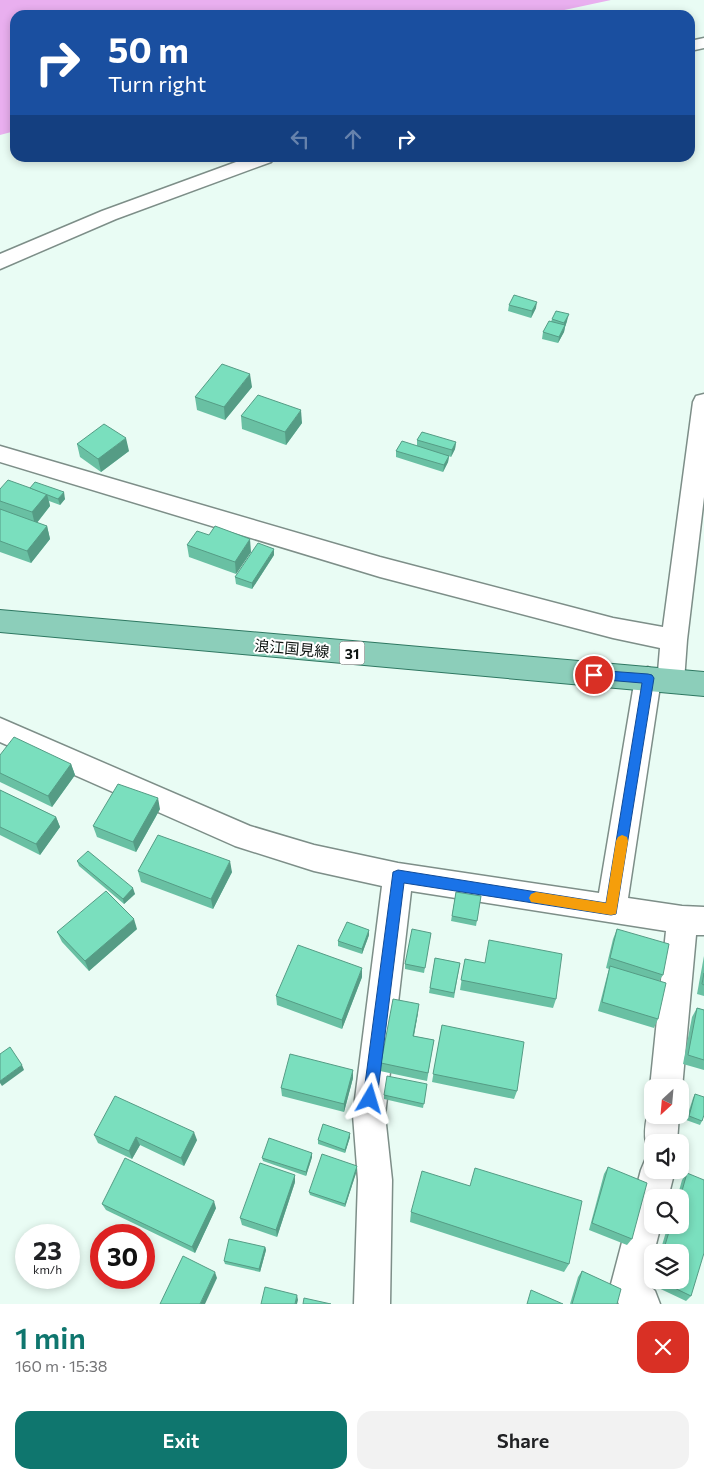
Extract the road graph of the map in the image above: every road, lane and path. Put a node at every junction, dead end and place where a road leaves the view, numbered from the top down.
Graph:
1 (253, 162) edge
2 (0, 262) edge
3 (704, 402) edge
4 (0, 454) edge
5 (0, 621) edge
6 (674, 640) junction
7 (660, 680) junction
8 (704, 684) edge
9 (0, 730) edge
10 (398, 876) junction
11 (611, 910) junction
12 (693, 921) edge
13 (667, 1079) edge
14 (656, 1179) edge
15 (372, 1304) edge
16 (642, 1304) edge

1 - 2 street
3 - 6 street
4 - 6 street
5 - 7 main road, 浪江国見線 / 31
6 - 7 street
7 - 8 main road, 浪江国見線 / 31
7 - 11 street
9 - 10 street
10 - 11 street
10 - 15 street
11 - 12 street
12 - 13 street
14 - 16 street

